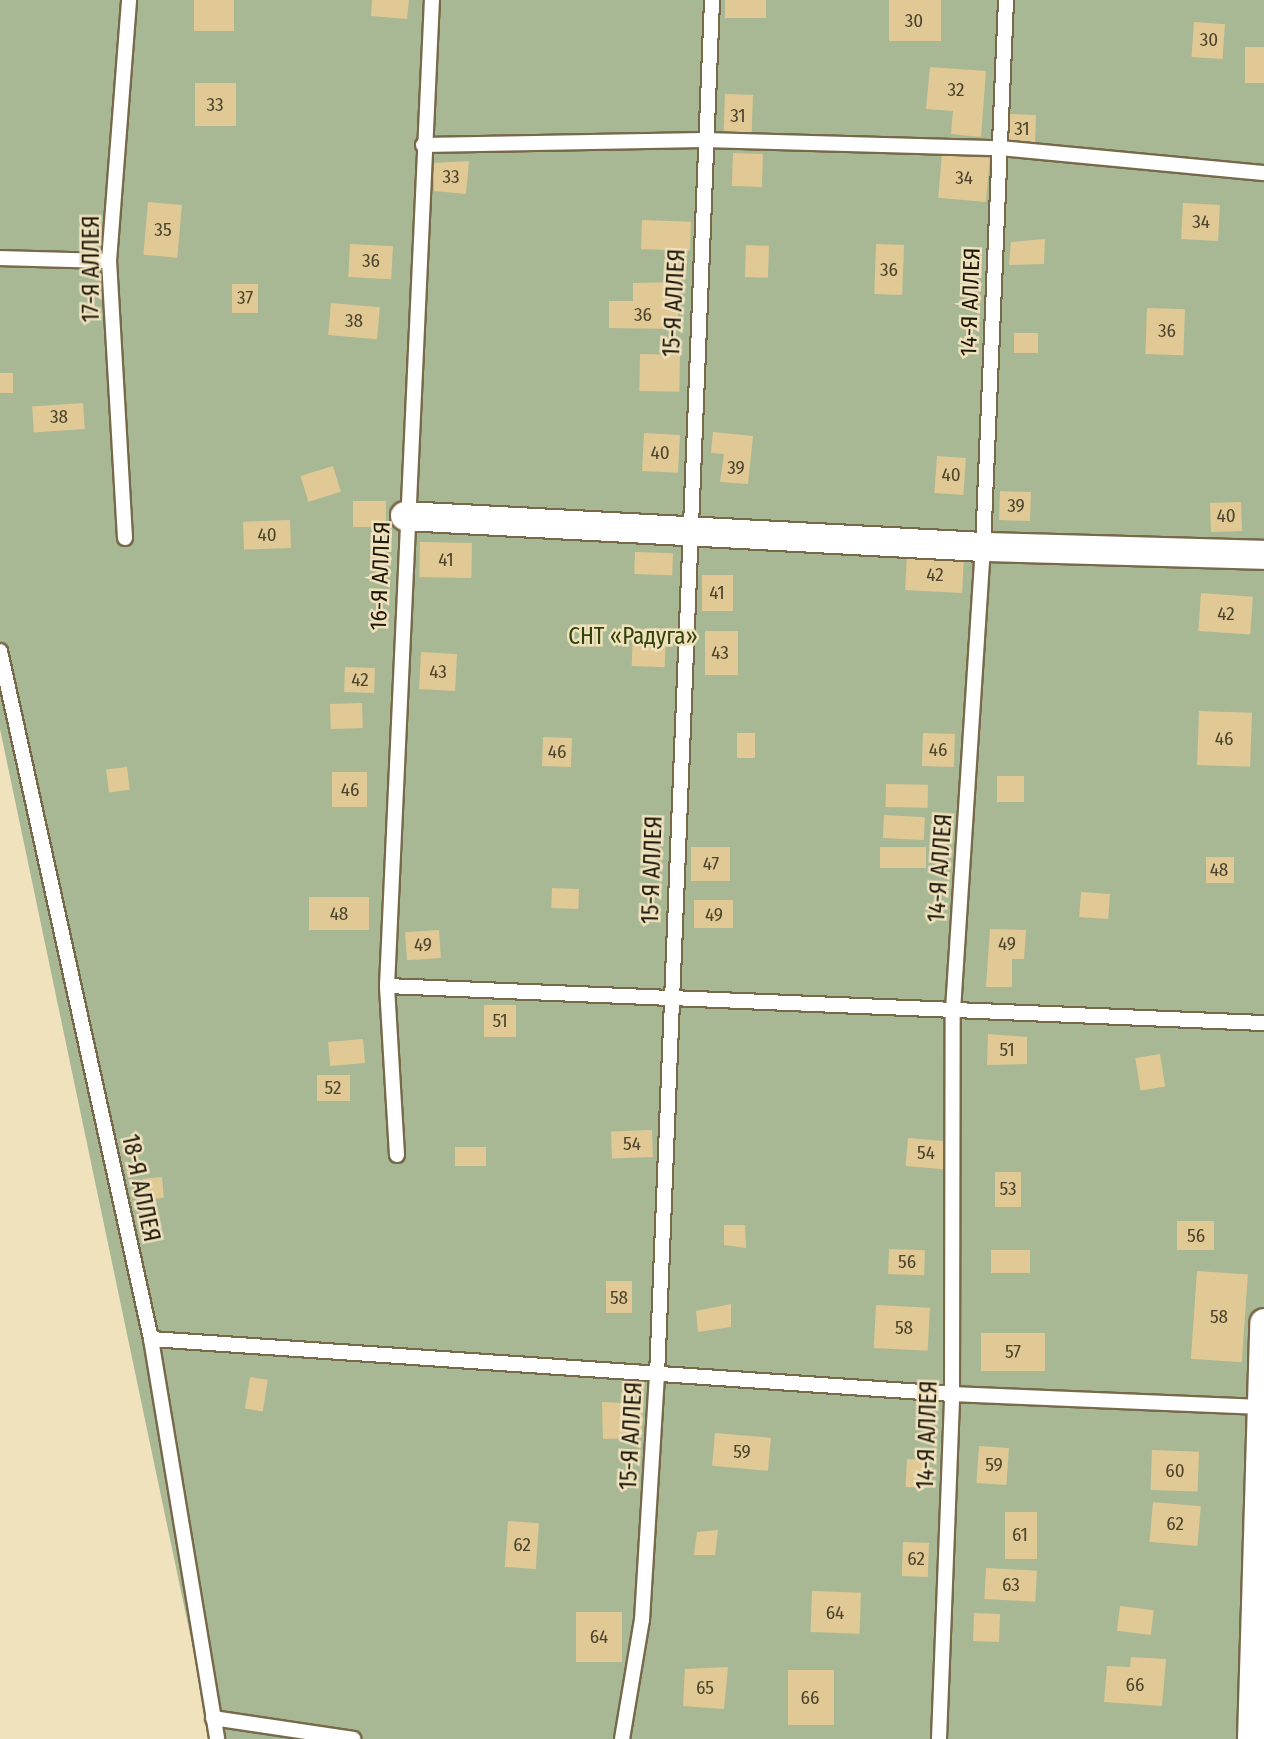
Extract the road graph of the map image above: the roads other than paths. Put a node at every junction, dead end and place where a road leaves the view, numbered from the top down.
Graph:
1 (129, 0) edge
2 (432, 0) edge
3 (712, 0) edge
4 (1006, 0) edge
5 (704, 140) junction
6 (423, 145) junction
7 (999, 148) junction
8 (1264, 173) edge
9 (0, 258) edge
10 (109, 261) junction
11 (405, 516) junction
12 (686, 528) junction
13 (125, 538) dead end
14 (983, 547) junction
15 (1264, 555) edge
16 (0, 651) edge
17 (387, 986) junction
18 (670, 994) junction
19 (953, 1010) junction
20 (1264, 1023) edge
21 (397, 1155) dead end
22 (1264, 1323) edge
23 (151, 1339) junction
24 (657, 1376) junction
25 (952, 1394) junction
26 (1262, 1407) edge
27 (214, 1718) junction
28 (217, 1739) edge
29 (353, 1739) edge
30 (622, 1739) edge
31 (939, 1739) edge
32 (1252, 1739) edge

1 - 10 lane, 17-Я АЛЛЕЯ
2 - 6 lane, 16-Я АЛЛЕЯ
3 - 5 lane, 15-Я АЛЛЕЯ
4 - 7 lane, 14-Я АЛЛЕЯ
5 - 6 lane
5 - 7 lane
5 - 12 lane, 15-Я АЛЛЕЯ
6 - 11 lane, 16-Я АЛЛЕЯ
7 - 8 lane
7 - 14 lane, 14-Я АЛЛЕЯ
9 - 10 lane
10 - 13 lane, 17-Я АЛЛЕЯ
11 - 12 street
11 - 17 lane, 16-Я АЛЛЕЯ
12 - 14 street
12 - 18 lane, 15-Я АЛЛЕЯ
14 - 15 street
14 - 19 lane, 14-Я АЛЛЕЯ
16 - 23 lane, 18-Я АЛЛЕЯ
17 - 18 lane
17 - 21 lane, 16-Я АЛЛЕЯ
18 - 19 lane
18 - 24 lane, 15-Я АЛЛЕЯ
19 - 20 lane
19 - 25 lane, 14-Я АЛЛЕЯ
22 - 26 street
23 - 24 lane
23 - 27 lane, 18-Я АЛЛЕЯ
24 - 25 lane
24 - 30 lane, 15-Я АЛЛЕЯ
25 - 26 lane
25 - 31 lane, 14-Я АЛЛЕЯ
26 - 32 street
27 - 28 lane, 18-Я АЛЛЕЯ
27 - 29 lane

